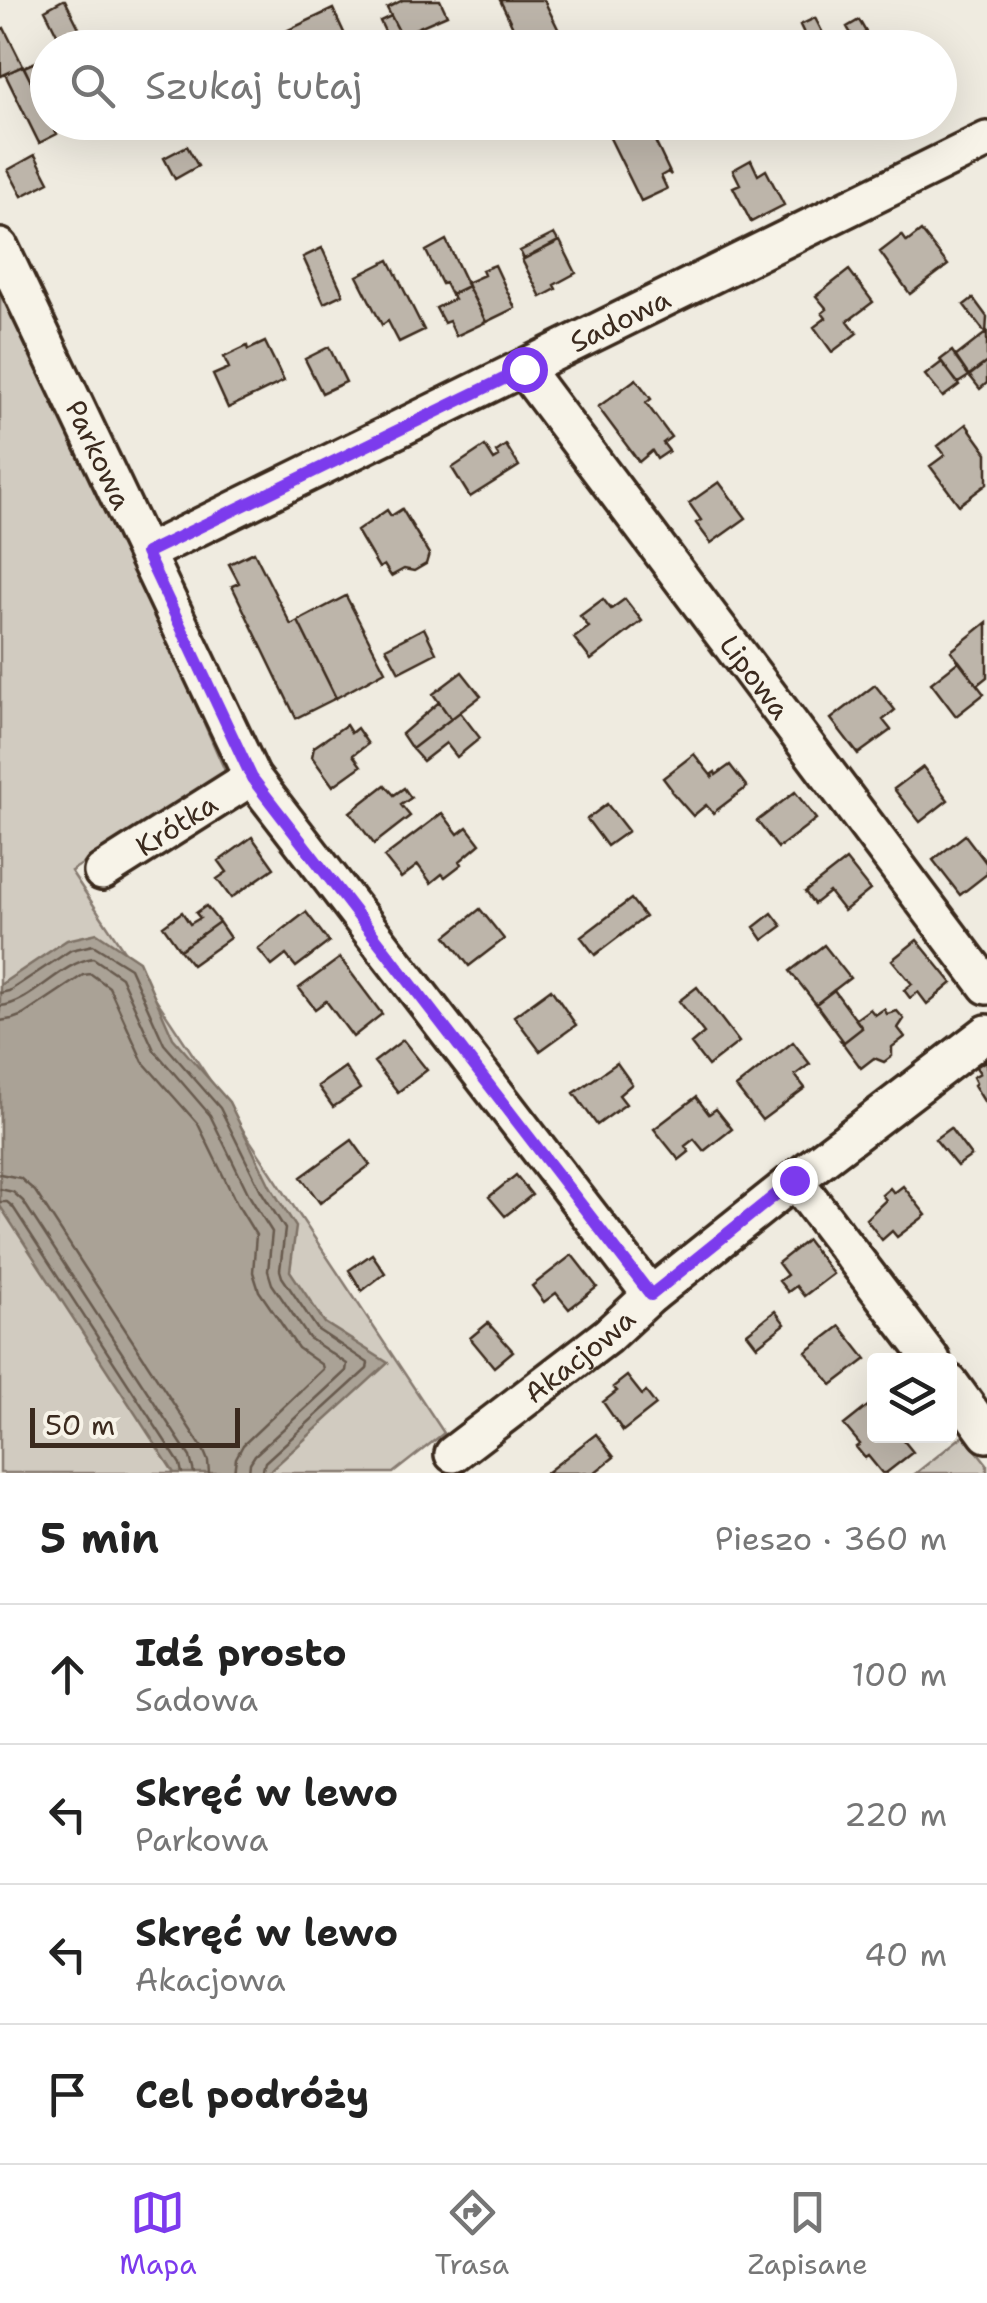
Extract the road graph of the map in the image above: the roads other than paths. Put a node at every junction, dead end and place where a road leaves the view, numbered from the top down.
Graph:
1 (987, 140) edge
2 (0, 247) edge
3 (524, 369) junction
4 (146, 553) junction
5 (252, 778) junction
6 (102, 872) dead end
7 (987, 986) edge
8 (987, 1033) edge
9 (794, 1180) junction
10 (651, 1295) junction
11 (927, 1353) edge
12 (957, 1393) edge
13 (987, 1434) edge
14 (453, 1454) dead end

1 - 3 street, Sadowa
2 - 4 street, Parkowa
3 - 4 street, Sadowa
3 - 7 street, Lipowa
4 - 5 street, Parkowa
5 - 6 street, Krótka
5 - 10 street, Parkowa
8 - 9 street, Akacjowa
9 - 10 street, Akacjowa
9 - 11 street
10 - 14 street, Akacjowa
12 - 13 street

